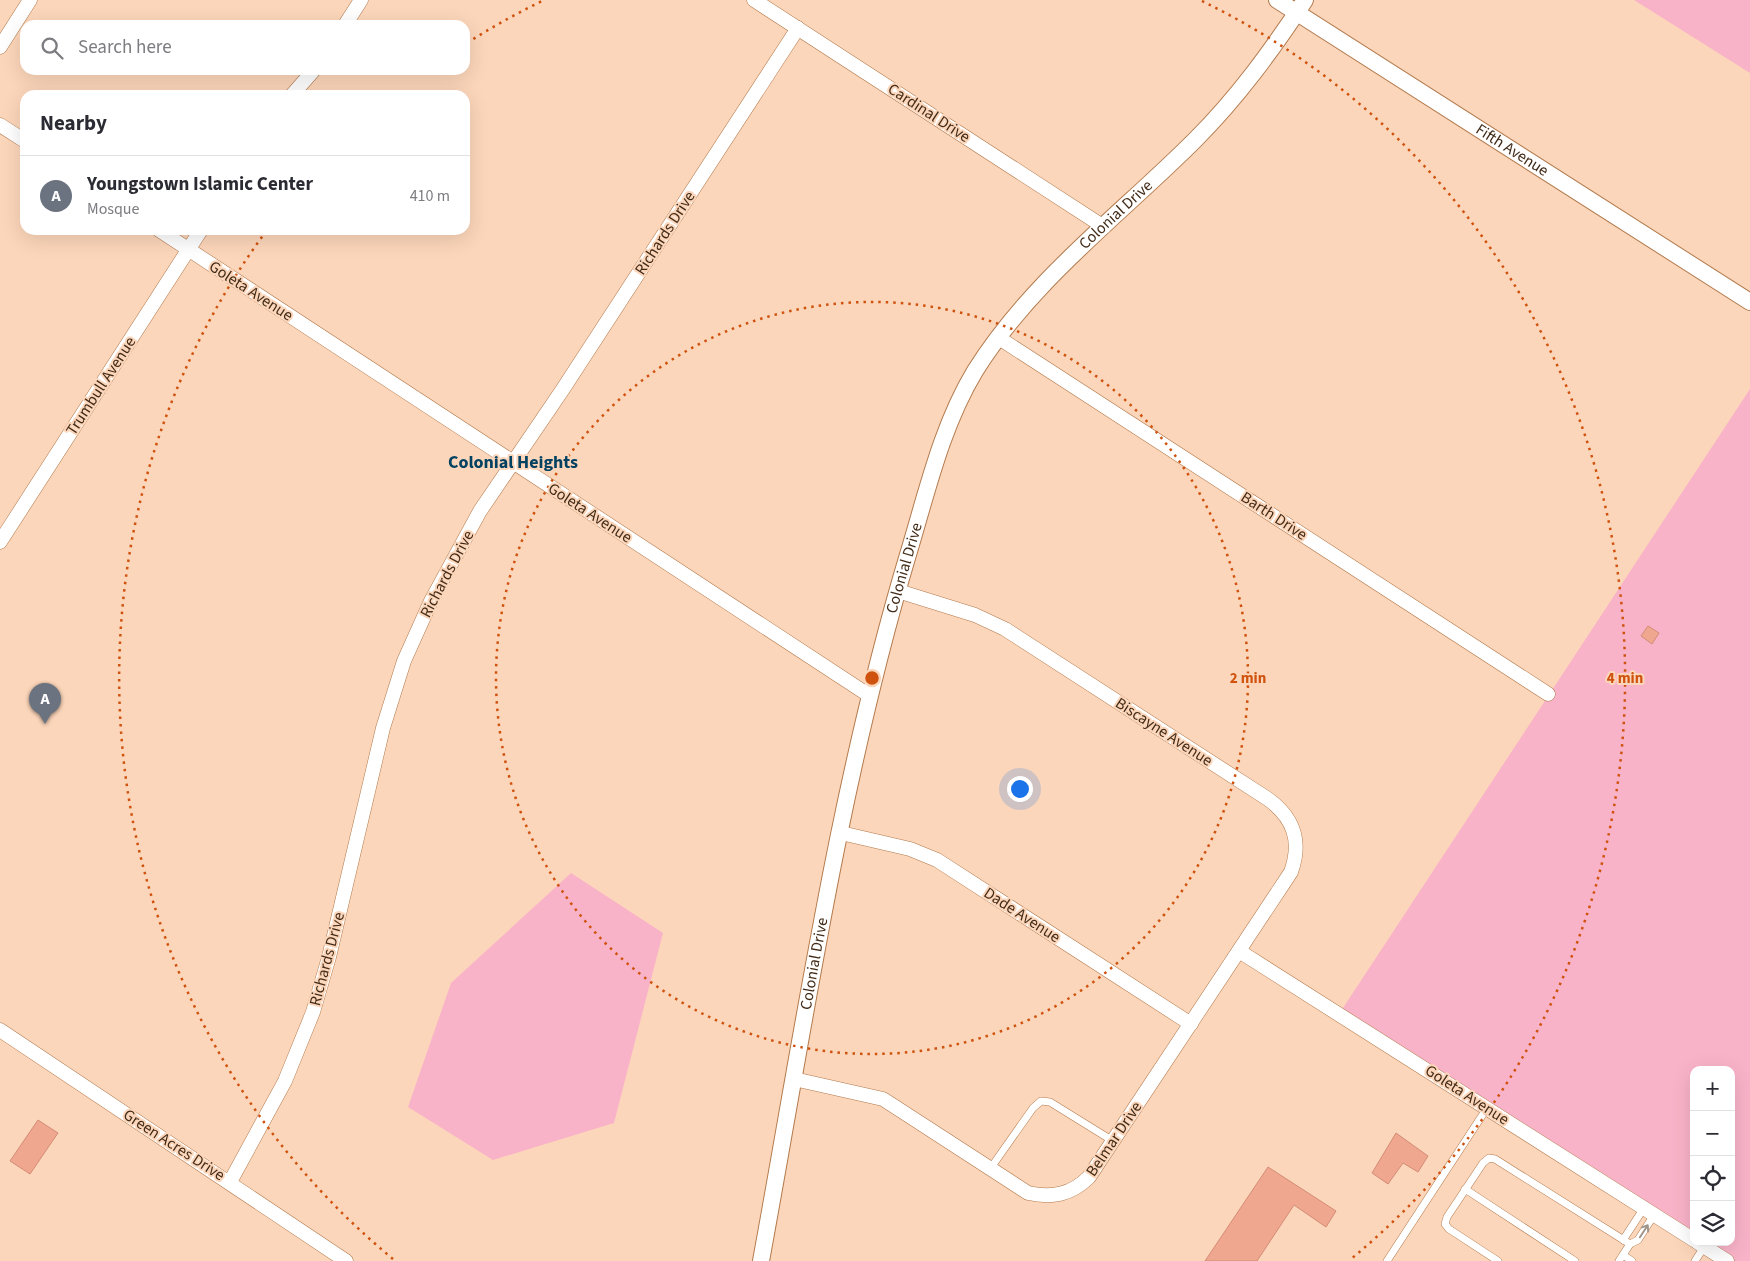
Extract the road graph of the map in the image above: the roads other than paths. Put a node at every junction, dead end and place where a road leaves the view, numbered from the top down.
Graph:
1 (30, 0) edge
2 (361, 0) edge
3 (754, 0) edge
4 (1277, 0) edge
5 (1300, 7) edge
6 (348, 20) edge
7 (798, 28) junction
8 (0, 47) edge
9 (310, 75) edge
10 (296, 90) edge
11 (0, 125) edge
12 (20, 138) edge
13 (1104, 227) junction
14 (167, 235) edge
15 (198, 235) edge
16 (188, 249) junction
17 (1749, 301) edge
18 (999, 338) junction
19 (513, 463) junction
20 (0, 542) edge
21 (898, 591) junction
22 (1548, 694) dead end
23 (870, 696) junction
24 (841, 833) junction
25 (1240, 951) junction
26 (1191, 1024) junction
27 (0, 1030) edge
28 (794, 1078) junction
29 (1487, 1108) junction
30 (1113, 1141) junction
31 (990, 1169) junction
32 (230, 1182) junction
33 (1466, 1189) junction
34 (1649, 1212) junction
35 (1690, 1238) edge
36 (1627, 1242) junction
37 (1698, 1246) edge
38 (1703, 1246) edge
39 (1621, 1258) edge
40 (346, 1261) edge
41 (760, 1261) edge
42 (1388, 1261) edge
43 (1498, 1261) edge
44 (1575, 1261) edge
45 (1632, 1261) edge
46 (1695, 1261) edge
47 (1727, 1261) edge

1 - 8 street
2 - 6 street
3 - 7 street, Cardinal Drive
4 - 5 street, Fifth Avenue
5 - 13 street, Colonial Drive
5 - 17 street, Fifth Avenue
7 - 13 street, Cardinal Drive
7 - 19 street, Richards Drive
9 - 10 street
11 - 12 street
13 - 18 street, Colonial Drive
14 - 16 street, Goleta Avenue
15 - 16 street, Trumbull Avenue
16 - 19 street, Goleta Avenue
16 - 20 street, Trumbull Avenue
18 - 21 street, Colonial Drive
18 - 22 street, Barth Drive
19 - 23 street, Goleta Avenue
19 - 32 street, Richards Drive
21 - 23 street, Colonial Drive
21 - 25 street, Biscayne Avenue
23 - 24 street, Colonial Drive
24 - 26 street, Dade Avenue
24 - 28 street, Colonial Drive
25 - 26 street, Belmar Drive
25 - 29 street, Goleta Avenue
26 - 30 street, Belmar Drive
27 - 32 street, Green Acres Drive
28 - 31 street, Belmar Drive
28 - 41 street, Colonial Drive
29 - 34 street, Goleta Avenue
29 - 42 lane
30 - 31 street, Belmar Drive
30 - 31 lane
32 - 40 street, Green Acres Drive
33 - 36 lane
33 - 43 lane
33 - 44 lane
34 - 35 street, Goleta Avenue
34 - 36 lane
36 -> 34 lane
36 - 39 lane
37 - 46 lane
38 - 47 street, Goleta Avenue
39 - 45 lane

